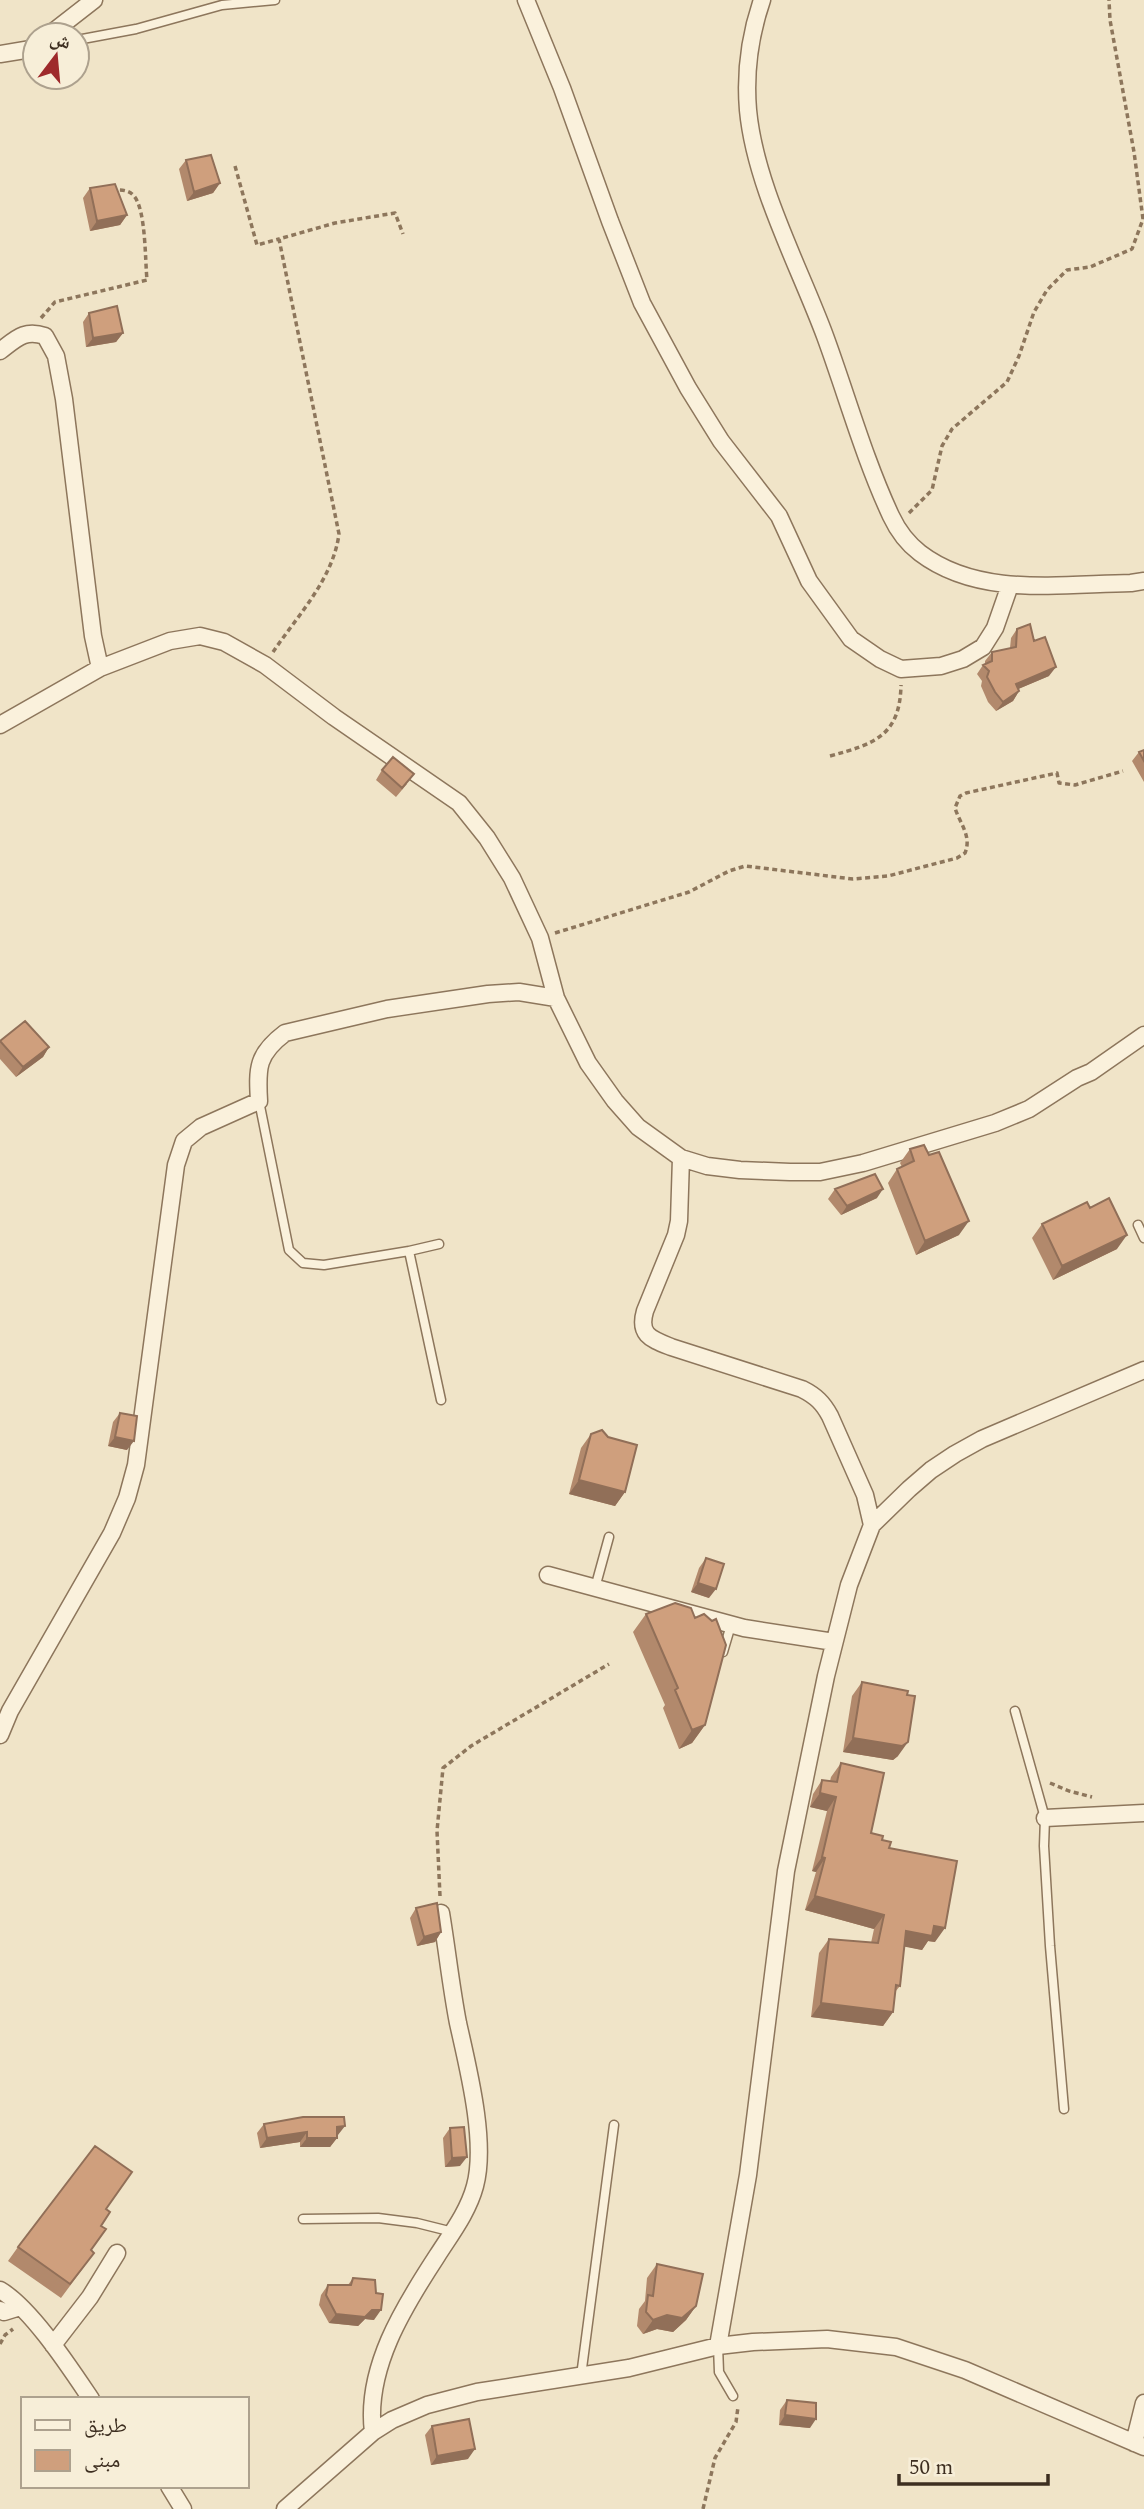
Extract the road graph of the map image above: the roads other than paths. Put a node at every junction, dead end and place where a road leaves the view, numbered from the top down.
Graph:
1 (94, 0) edge
2 (275, 0) edge
3 (526, 0) edge
4 (762, 0) edge
5 (67, 21) edge
6 (91, 37) edge
7 (21, 50) edge
8 (0, 54) edge
9 (0, 351) edge
10 (1144, 581) edge
11 (1010, 585) junction
12 (100, 668) junction
13 (0, 725) edge
14 (556, 998) junction
15 (1144, 1035) edge
16 (260, 1101) junction
17 (681, 1158) junction
18 (1138, 1224) dead end
19 (1144, 1238) edge
20 (439, 1244) dead end
21 (408, 1251) junction
22 (1144, 1370) edge
23 (441, 1400) dead end
24 (872, 1525) junction
25 (609, 1537) dead end
26 (548, 1575) dead end
27 (594, 1588) junction
28 (731, 1625) junction
29 (834, 1642) junction
30 (720, 1661) edge
31 (1015, 1711) dead end
32 (0, 1735) edge
33 (1144, 1813) edge
34 (1045, 1818) junction
35 (441, 1913) edge
36 (1064, 2109) dead end
37 (614, 2125) dead end
38 (303, 2220) dead end
39 (453, 2232) junction
40 (117, 2253) dead end
41 (0, 2290) edge
42 (0, 2310) edge
43 (25, 2312) junction
44 (53, 2345) junction
45 (718, 2346) junction
46 (581, 2376) junction
47 (733, 2396) road end
48 (90, 2397) edge
49 (1144, 2403) edge
50 (373, 2432) junction
51 (1139, 2445) edge
52 (170, 2488) edge
53 (183, 2509) edge
54 (285, 2509) edge

1 - 5 street
2 - 6 lane
3 - 11 street
4 - 11 street
7 - 8 street
9 - 12 street
10 - 11 street
12 - 13 street
12 - 14 street
14 - 16 street
14 - 17 street
15 - 17 street
16 - 21 lane
16 - 32 street
17 - 24 street
18 - 19 lane
20 - 21 lane
21 - 23 lane
22 - 24 street
24 - 29 street
25 - 27 lane
26 - 27 street
27 - 28 street
28 - 29 street
28 - 30 lane
29 - 45 street
31 - 34 lane
33 - 34 street
34 - 36 lane
35 - 39 street
37 - 46 lane
38 - 39 lane
39 - 50 street
40 - 44 street
41 - 43 street
42 - 43 street
43 - 44 street
44 - 48 street
45 - 46 street
45 - 47 lane
45 - 51 street
46 - 50 street
49 - 51 street
50 - 54 street
52 - 53 street

